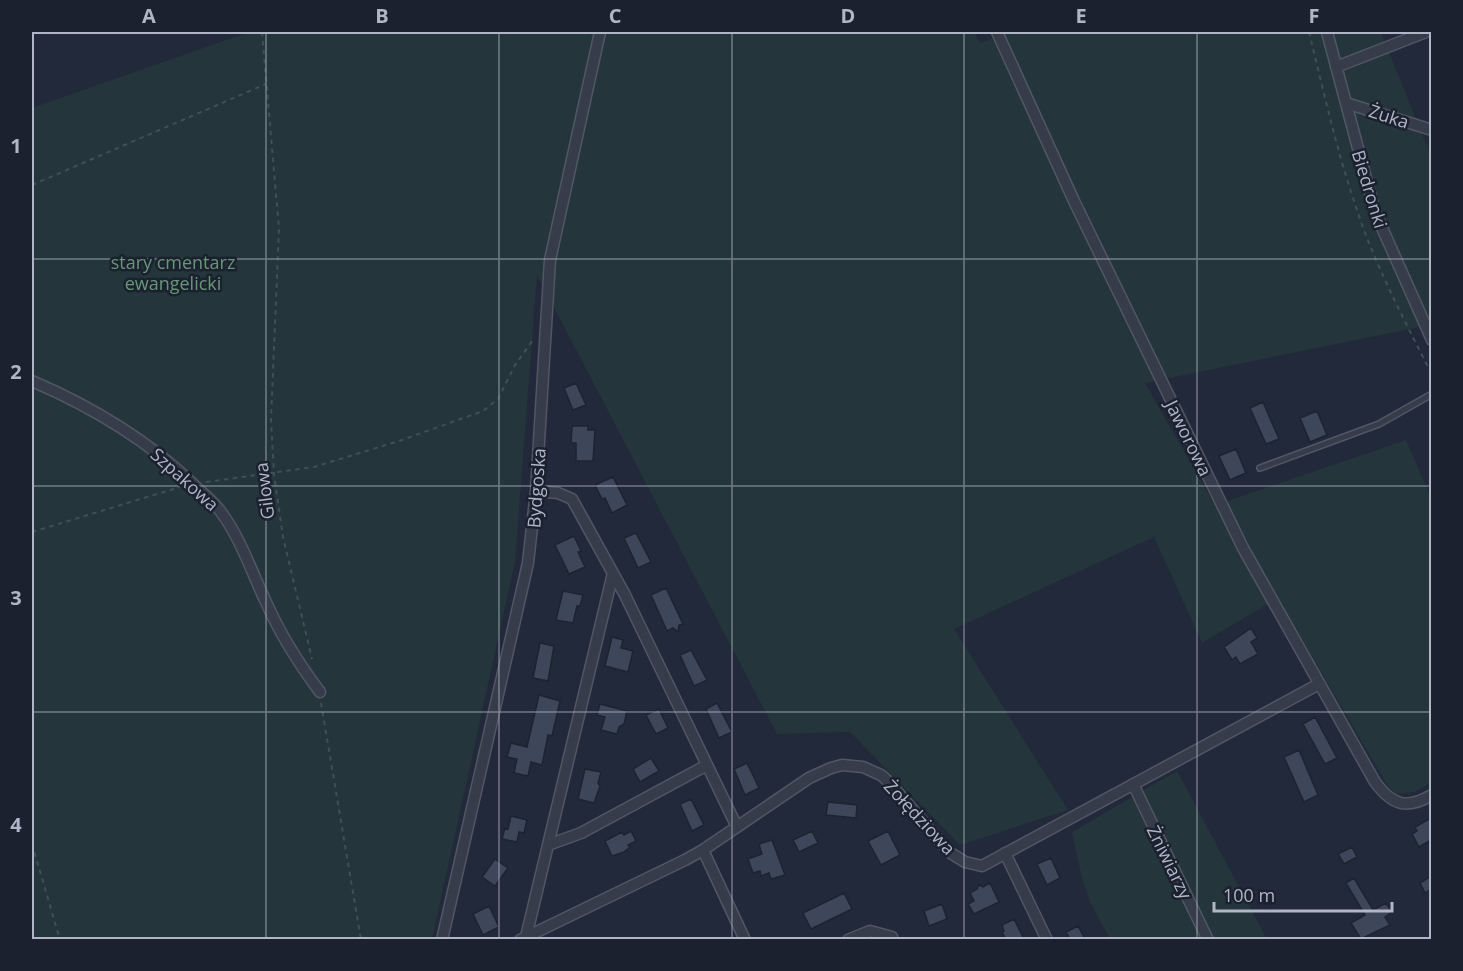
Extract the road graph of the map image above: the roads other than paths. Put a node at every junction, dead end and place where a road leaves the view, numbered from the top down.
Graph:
1 (600, 32) edge
2 (997, 32) edge
3 (1327, 32) edge
4 (1426, 32) edge
5 (1336, 67) junction
6 (1346, 103) junction
7 (1431, 130) edge
8 (1431, 340) edge
9 (32, 381) edge
10 (1431, 394) edge
11 (1260, 468) dead end
12 (536, 491) junction
13 (613, 573) junction
14 (1319, 684) junction
15 (320, 692) road end
16 (707, 765) junction
17 (1133, 784) junction
18 (1427, 798) edge
19 (737, 827) junction
20 (548, 846) junction
21 (703, 850) junction
22 (1005, 853) junction
23 (523, 938) edge
24 (442, 939) edge
25 (745, 939) edge
26 (848, 939) edge
27 (893, 939) edge
28 (1047, 939) edge
29 (1208, 939) edge

1 - 12 street, Bydgoska
2 - 14 street, Jaworowa
3 - 5 street, Biedronki
4 - 5 street
5 - 6 street, Biedronki
6 - 7 street, Żuka
6 - 8 street, Biedronki
9 - 15 street, Szpakowa
10 - 11 lane
12 - 13 street
12 - 24 street, Bydgoska
13 - 16 street
13 - 20 street
14 - 17 street, Żołędziowa
14 - 18 street, Jaworowa
16 - 19 street
16 - 20 street
17 - 22 street, Żołędziowa
17 - 29 street, Żniwiarzy
19 - 21 street, Żołędziowa
19 - 22 street, Żołędziowa
20 - 23 street
21 - 23 street, Żołędziowa
21 - 25 street
22 - 28 street
26 - 27 street

